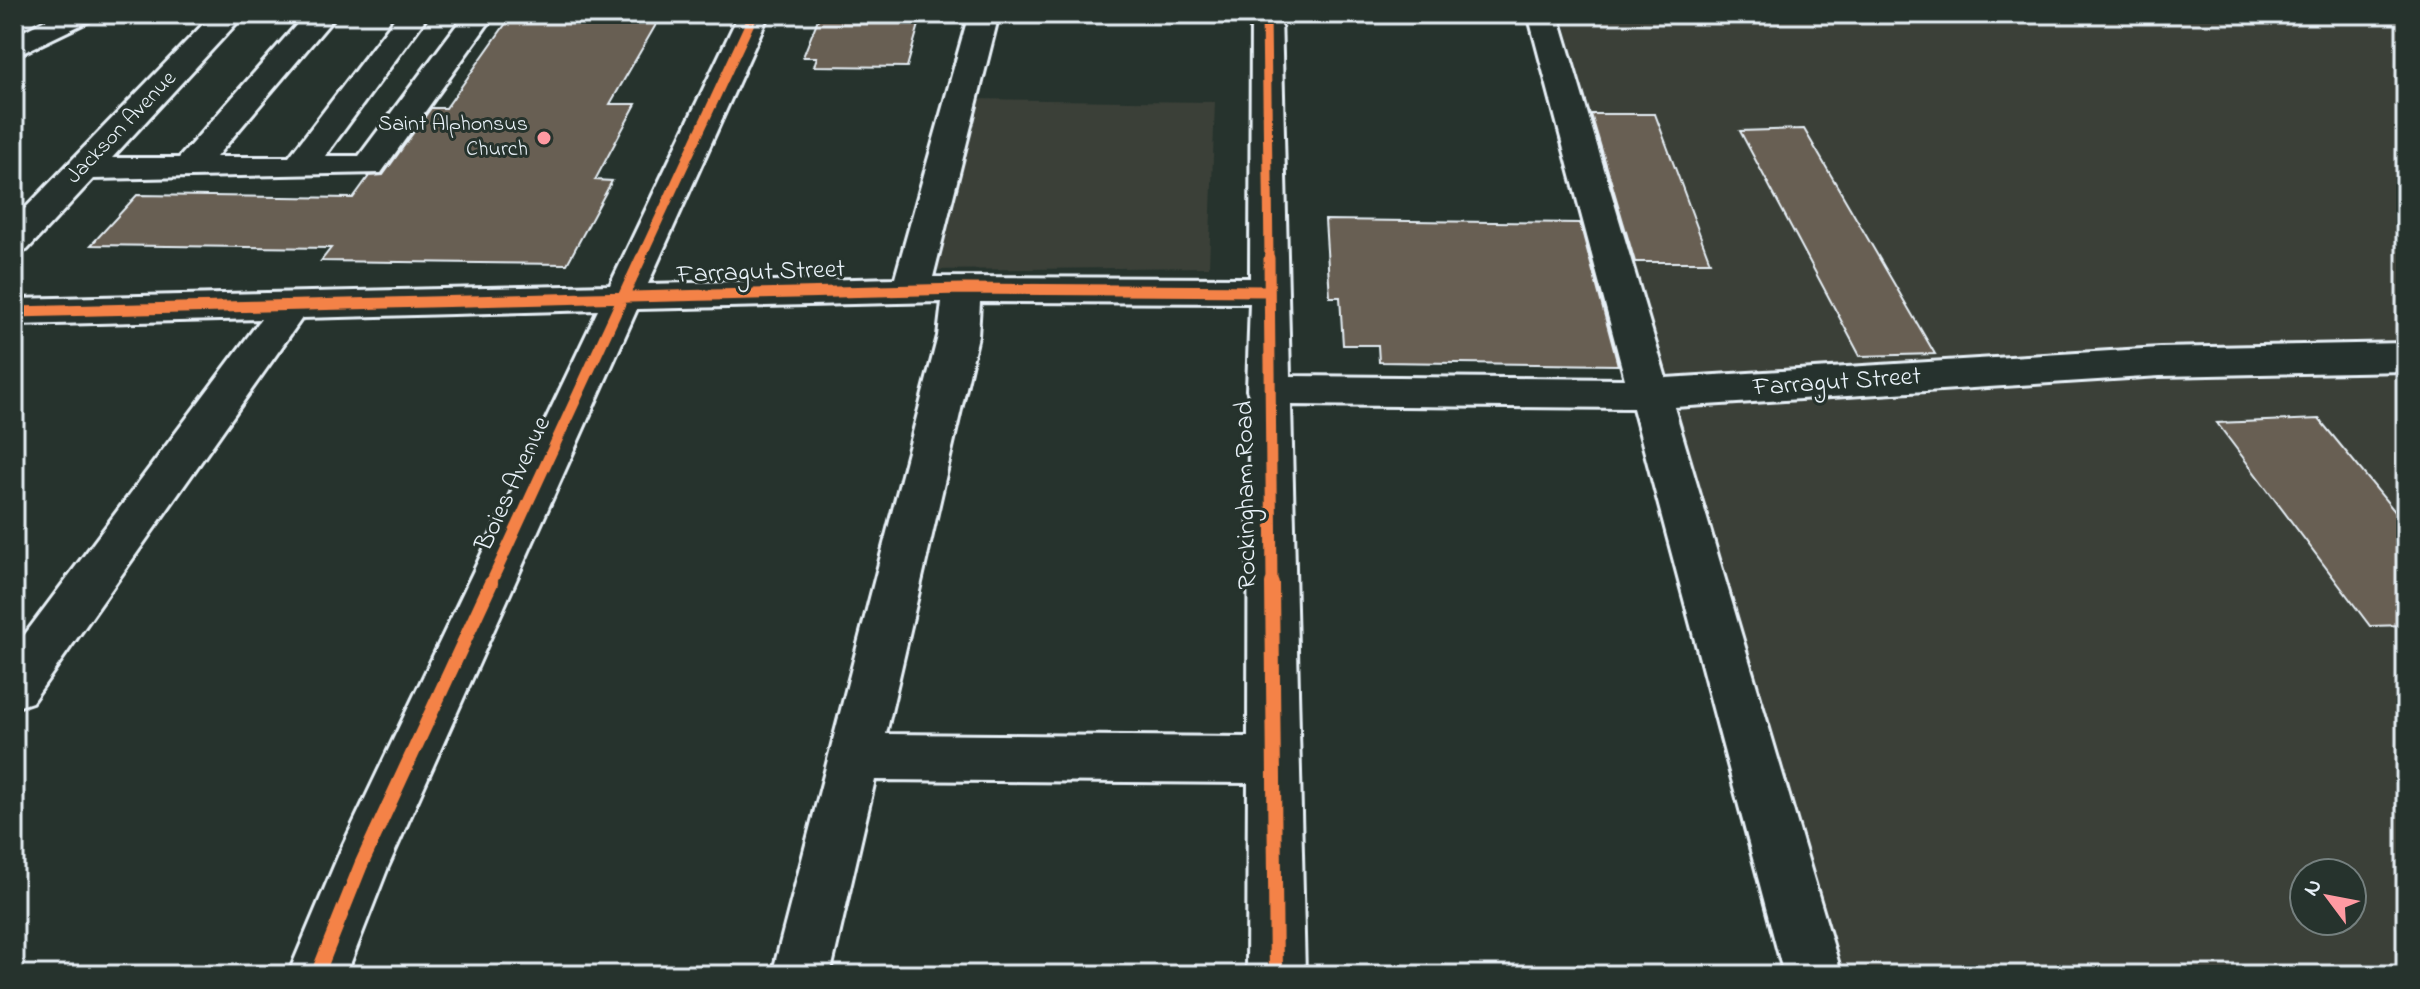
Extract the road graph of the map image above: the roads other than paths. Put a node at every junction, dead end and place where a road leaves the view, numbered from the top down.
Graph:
1 (80, 14) edge
2 (230, 14) edge
3 (322, 14) edge
4 (414, 14) edge
5 (480, 14) edge
6 (754, 14) edge
7 (984, 14) edge
8 (1266, 14) edge
9 (1543, 14) edge
10 (14, 48) edge
11 (299, 167) junction
12 (189, 168) junction
13 (83, 169) junction
14 (14, 242) edge
15 (962, 289) junction
16 (910, 291) junction
17 (1269, 291) junction
18 (624, 300) junction
19 (290, 307) junction
20 (14, 312) edge
21 (2406, 357) edge
22 (1267, 390) junction
23 (1648, 394) junction
24 (14, 687) edge
25 (855, 757) junction
26 (1274, 760) junction
27 (317, 975) edge
28 (801, 975) edge
29 (1276, 975) edge
30 (1813, 975) edge

1 - 10 street
2 - 13 street, Jackson Avenue
3 - 12 street
4 - 11 street
5 - 11 street
6 - 18 street, Boies Avenue
7 - 16 street
8 - 17 street, Rockingham Road
9 - 23 street
11 - 12 street
12 - 13 street
13 - 14 street, Jackson Avenue
15 - 16 street, Farragut Street
15 - 17 street, Farragut Street
15 - 25 street
16 - 18 street, Farragut Street
17 - 22 street, Rockingham Road
18 - 19 street, Farragut Street
18 - 27 street, Boies Avenue
19 - 20 street, Farragut Street
19 - 24 street
21 - 23 street, Farragut Street
22 - 23 street, Farragut Street
22 - 26 street, Rockingham Road
23 - 30 street
25 - 26 street
25 - 28 street
26 - 29 street, Rockingham Road

